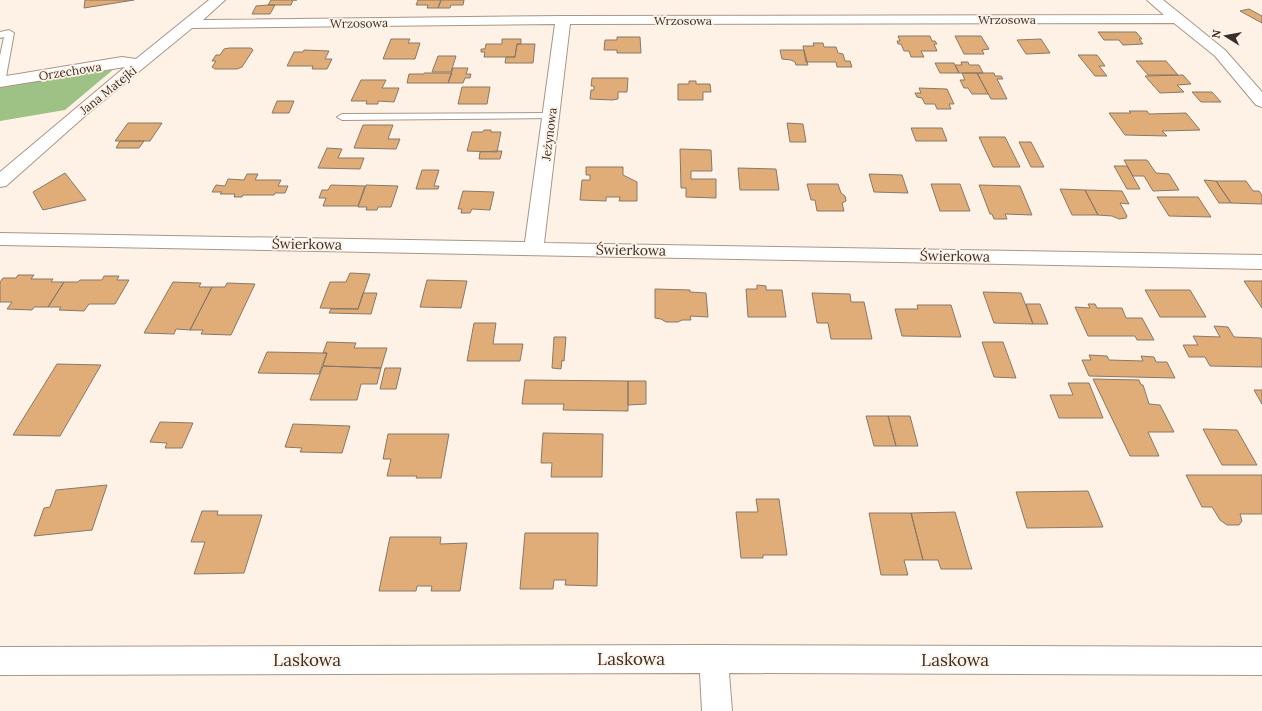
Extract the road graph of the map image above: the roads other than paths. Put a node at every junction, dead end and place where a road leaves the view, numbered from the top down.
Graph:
1 (218, 0) edge
2 (1161, 1) edge
3 (1178, 19) junction
4 (563, 20) junction
5 (189, 24) junction
6 (0, 35) edge
7 (140, 64) junction
8 (0, 82) edge
9 (1262, 102) edge
10 (551, 116) junction
11 (342, 117) dead end
12 (0, 182) edge
13 (0, 239) edge
14 (534, 248) junction
15 (1262, 262) edge
16 (714, 659) junction
17 (0, 661) edge
18 (1262, 661) edge
19 (716, 711) edge

1 - 5 street, Jana Matejki
2 - 3 street
3 - 4 street, Wrzosowa
3 - 9 street
4 - 5 street, Wrzosowa
4 - 10 street, Jeżynowa
5 - 7 street, Jana Matejki
6 - 8 lane
7 - 8 street, Orzechowa
7 - 12 street, Jana Matejki
10 - 11 lane
10 - 14 street, Jeżynowa
13 - 14 street, Świerkowa
14 - 15 street, Świerkowa
16 - 17 street, Laskowa
16 - 18 street, Laskowa
16 - 19 street

